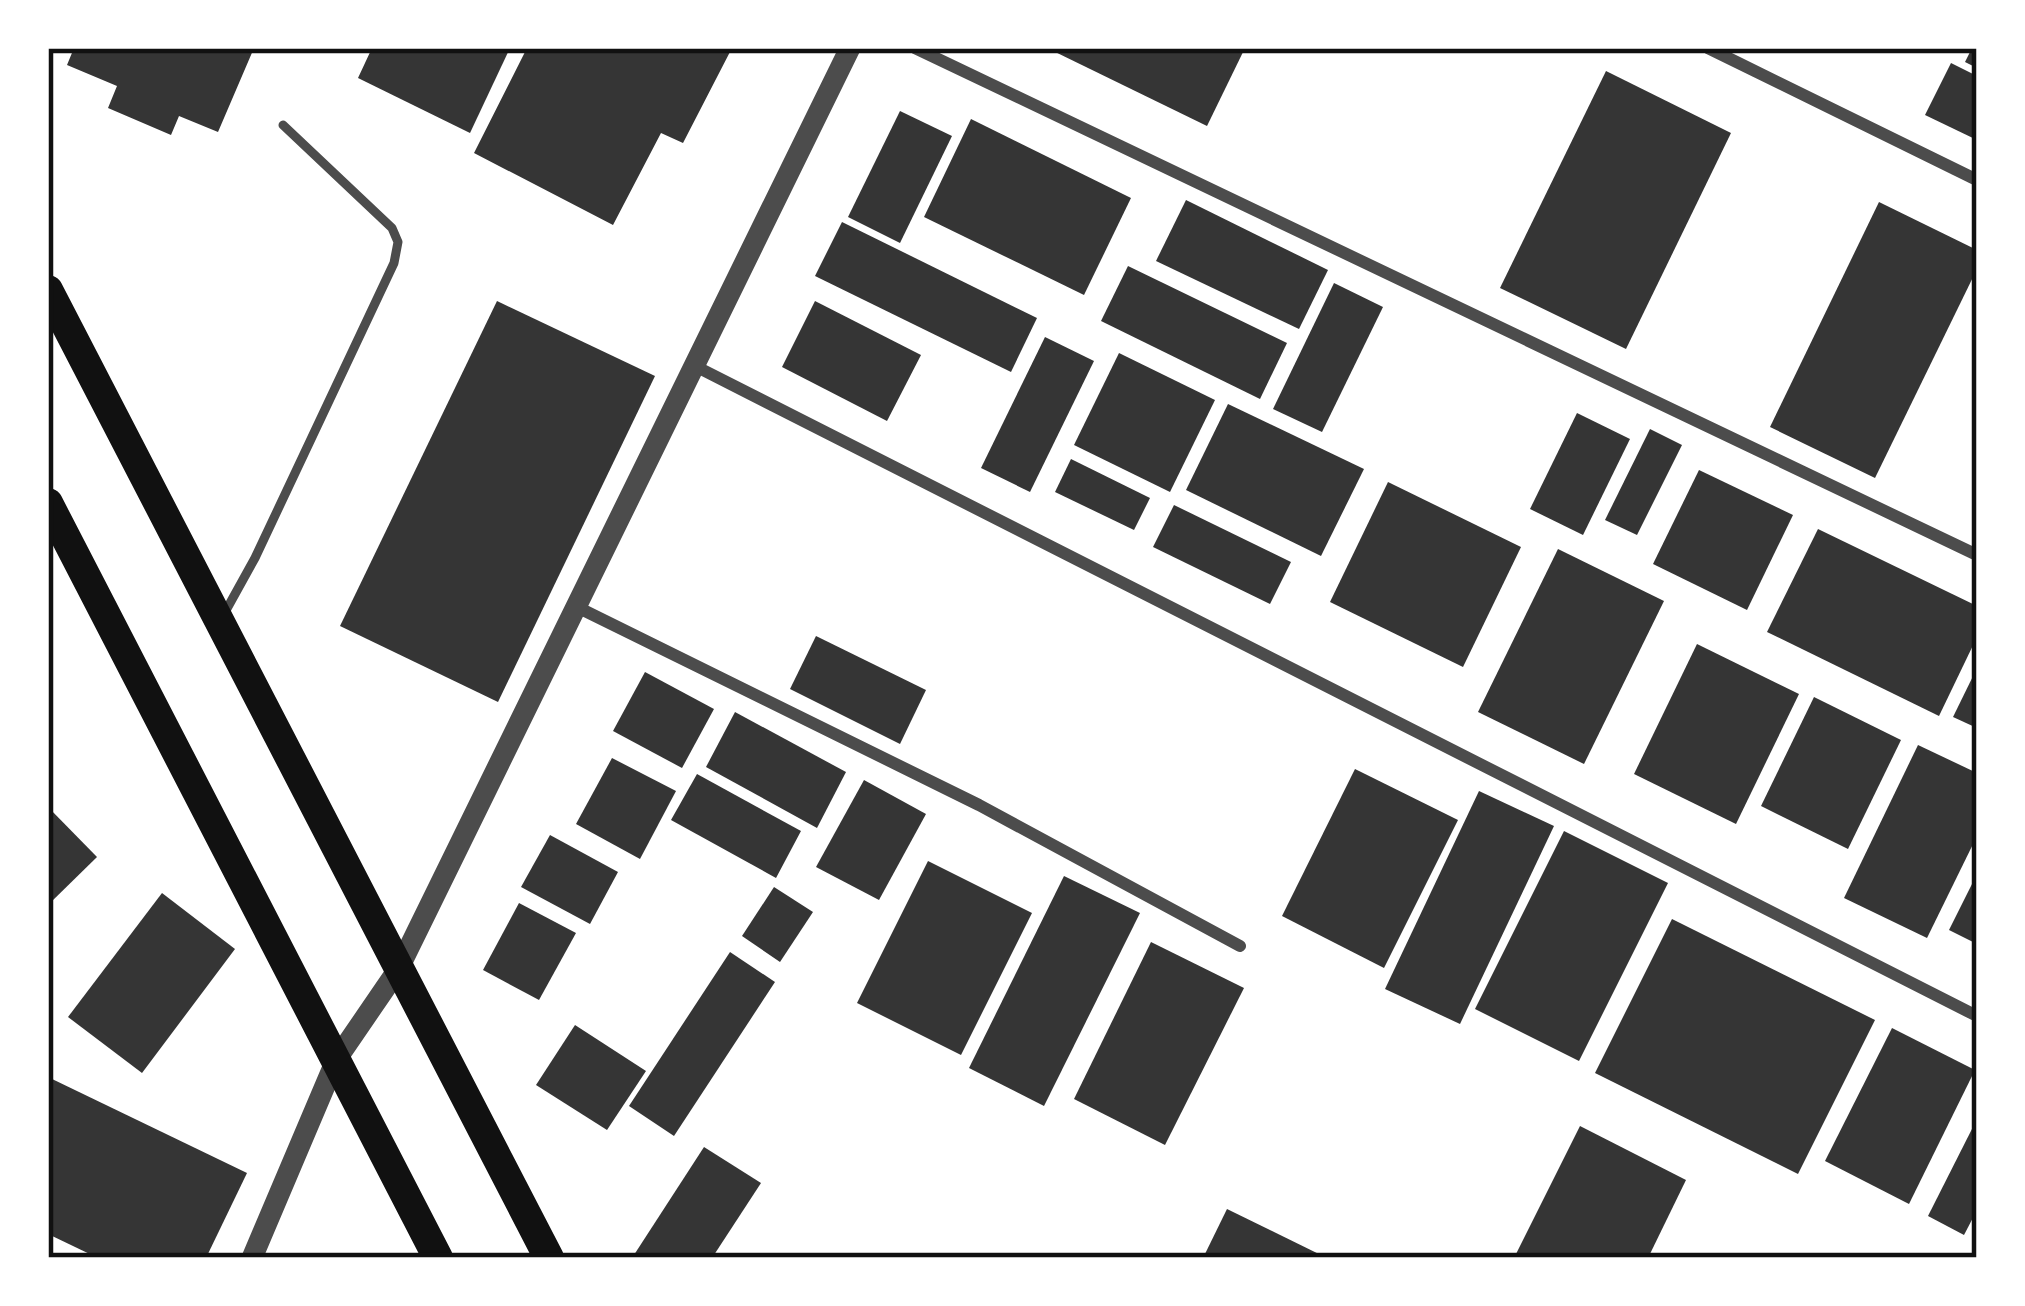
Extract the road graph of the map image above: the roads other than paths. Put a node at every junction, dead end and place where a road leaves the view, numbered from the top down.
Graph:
1 (850, 48) edge
2 (915, 48) edge
3 (1708, 48) edge
4 (283, 125) dead end
5 (1977, 180) edge
6 (48, 290) edge
7 (695, 366) junction
8 (48, 503) edge
9 (1977, 555) edge
10 (577, 608) junction
11 (219, 621) junction
12 (1240, 946) dead end
13 (399, 968) junction
14 (1977, 1016) edge
15 (336, 1060) junction
16 (252, 1258) edge
17 (438, 1258) edge
18 (549, 1258) edge

1 - 7 street
2 - 9 street
3 - 5 street
4 - 11 lane
6 - 11 main road
7 - 10 street
7 - 14 street
8 - 15 main road
10 - 12 street
10 - 13 street
11 - 13 main road
13 - 15 street
13 - 18 main road
15 - 16 street
15 - 17 main road

